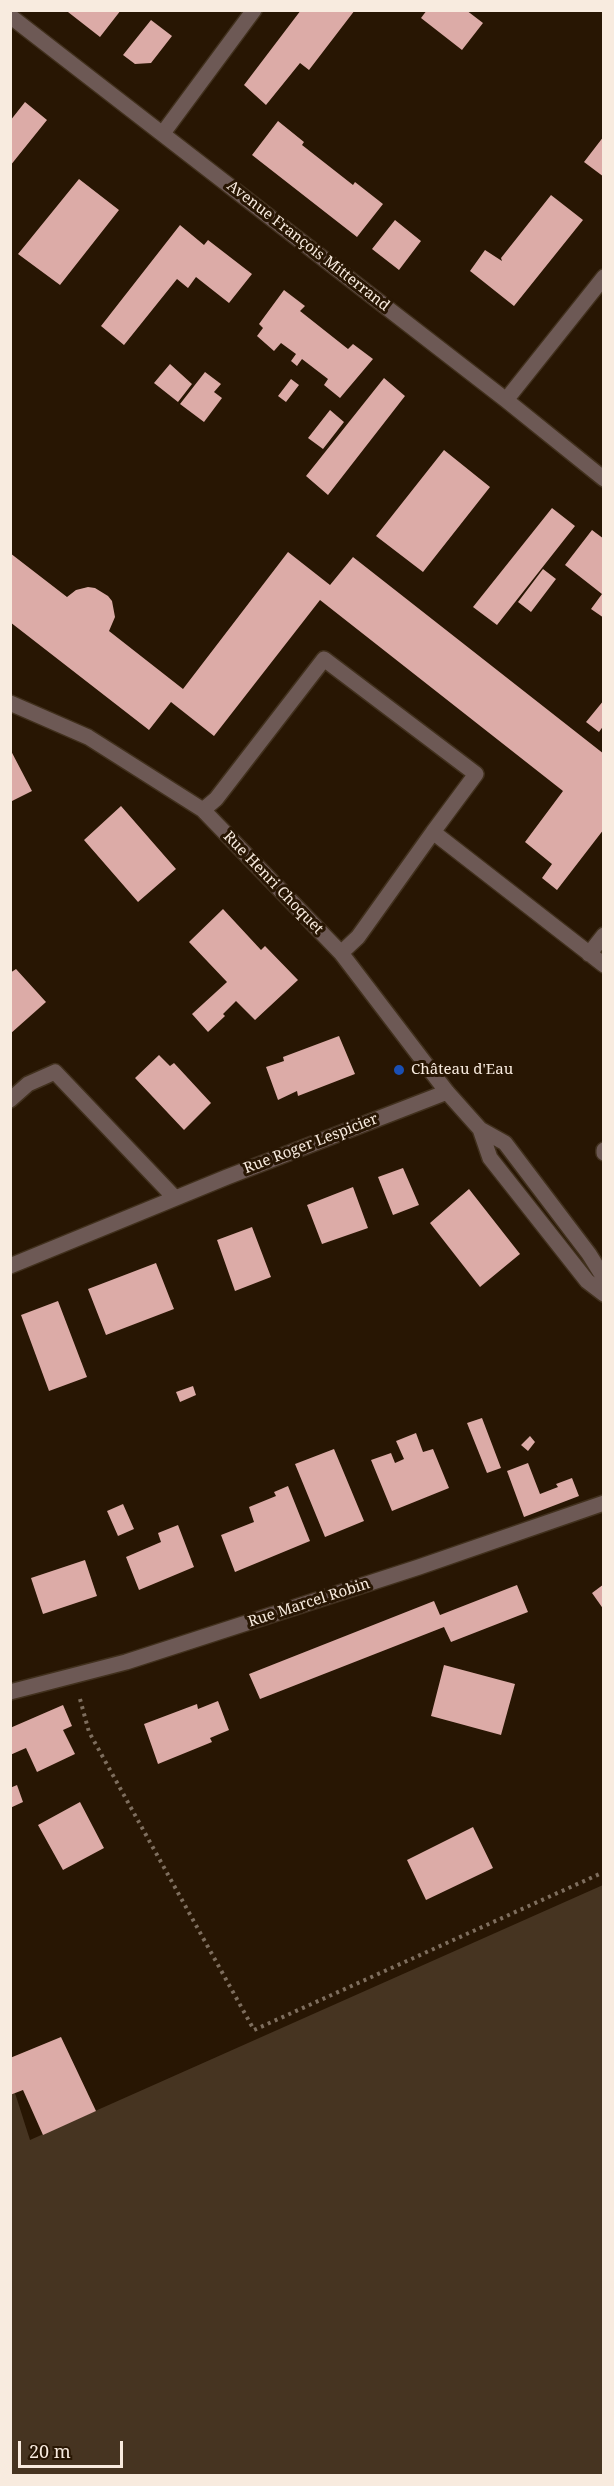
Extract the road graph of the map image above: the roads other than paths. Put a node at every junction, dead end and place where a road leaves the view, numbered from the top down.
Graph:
1 (254, 10) edge
2 (10, 16) edge
3 (163, 133) junction
4 (603, 277) edge
5 (506, 400) junction
6 (603, 479) edge
7 (10, 703) edge
8 (203, 810) junction
9 (433, 832) junction
10 (603, 935) edge
11 (341, 953) junction
12 (590, 954) junction
13 (603, 965) edge
14 (447, 1092) junction
15 (10, 1100) edge
16 (480, 1128) junction
17 (175, 1198) junction
18 (10, 1266) edge
19 (603, 1278) edge
20 (603, 1294) edge
21 (603, 1503) edge
22 (10, 1692) edge

1 - 3 street
2 - 3 street, Avenue François Mitterrand
3 - 5 street, Avenue François Mitterrand
4 - 5 street
5 - 6 street, Avenue François Mitterrand
7 - 8 street, Rue Henri Choquet
8 - 9 street
8 - 11 street, Rue Henri Choquet
9 - 11 street
9 - 12 street
10 - 12 street
11 - 14 street, Rue Henri Choquet
12 - 13 street
14 - 16 street, Rue Henri Choquet
14 - 17 street, Rue Roger Lespicier
15 - 17 street
16 - 19 street, Rue Henri Choquet
16 - 20 street, Rue Henri Choquet
17 - 18 street, Rue Roger Lespicier
21 - 22 street, Rue Marcel Robin

